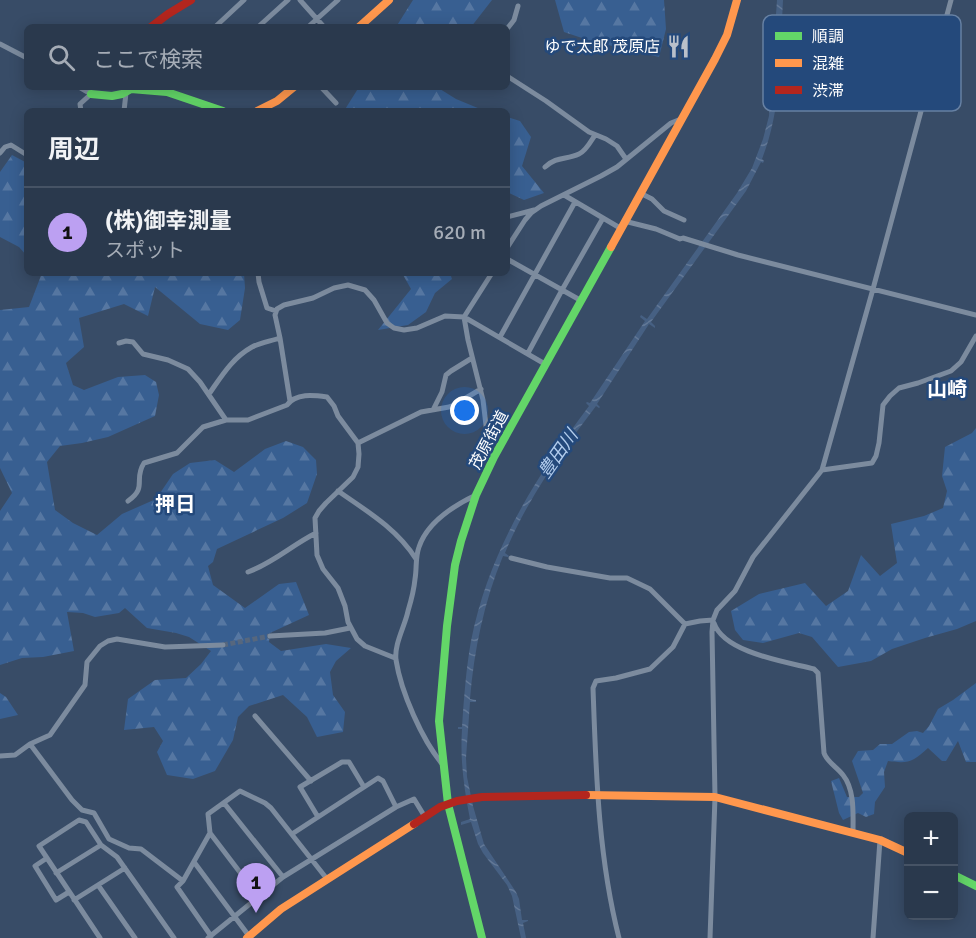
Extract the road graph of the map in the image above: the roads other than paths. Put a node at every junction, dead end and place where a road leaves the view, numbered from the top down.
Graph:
1 (191, 0) edge
2 (244, 0) edge
3 (288, 0) edge
4 (300, 0) edge
5 (338, 0) edge
6 (389, 0) edge
7 (737, 0) edge
8 (951, 0) edge
9 (518, 6) dead end
10 (947, 15) edge
11 (317, 19) junction
12 (155, 24) edge
13 (218, 24) edge
14 (261, 24) edge
15 (311, 24) edge
16 (321, 24) edge
17 (362, 24) edge
18 (510, 25) edge
19 (0, 44) edge
20 (24, 56) edge
21 (510, 78) edge
22 (84, 90) edge
23 (129, 90) edge
24 (291, 90) edge
25 (324, 90) edge
26 (90, 94) junction
27 (336, 104) dead end
28 (81, 108) edge
29 (125, 108) edge
30 (214, 108) edge
31 (265, 108) edge
32 (921, 111) edge
33 (681, 119) junction
34 (596, 135) junction
35 (0, 153) edge
36 (24, 153) edge
37 (627, 159) junction
38 (545, 166) dead end
39 (640, 193) junction
40 (564, 195) junction
41 (575, 202) junction
42 (536, 210) junction
43 (510, 216) edge
44 (603, 218) junction
45 (684, 220) dead end
46 (622, 225) junction
47 (510, 243) edge
48 (510, 261) edge
49 (534, 275) junction
50 (258, 276) edge
51 (490, 276) edge
52 (873, 289) junction
53 (562, 290) junction
54 (580, 300) junction
55 (276, 311) junction
56 (976, 315) edge
57 (464, 317) junction
58 (976, 336) edge
59 (500, 337) junction
60 (280, 338) junction
61 (119, 343) dead end
62 (528, 353) junction
63 (472, 358) junction
64 (545, 364) junction
65 (481, 389) junction
66 (209, 394) junction
67 (290, 401) junction
68 (433, 410) junction
69 (226, 420) junction
70 (358, 443) junction
71 (494, 457) junction
72 (822, 470) junction
73 (338, 491) junction
74 (476, 495) junction
75 (128, 501) dead end
76 (316, 533) junction
77 (511, 558) dead end
78 (416, 559) junction
79 (248, 572) dead end
80 (713, 620) junction
81 (685, 624) junction
82 (350, 628) junction
83 (270, 636) tunnel mouth
84 (223, 645) tunnel mouth
85 (395, 658) junction
86 (255, 716) dead end
87 (30, 744) junction
88 (0, 756) edge
89 (444, 767) junction
90 (311, 781) junction
91 (364, 787) junction
92 (598, 795) junction
93 (715, 798) junction
94 (224, 803) junction
95 (448, 804) junction
96 (396, 807) junction
97 (318, 817) junction
98 (425, 817) junction
99 (210, 833) junction
100 (853, 833) junction
101 (292, 834) junction
102 (880, 840) junction
103 (101, 845) junction
104 (904, 851) edge
105 (47, 858) junction
106 (311, 859) junction
107 (194, 862) junction
108 (125, 868) junction
109 (56, 873) junction
110 (283, 877) junction
111 (958, 877) edge
112 (327, 879) junction
113 (183, 881) junction
114 (98, 885) junction
115 (976, 886) edge
116 (69, 892) junction
117 (258, 896) junction
118 (74, 900) junction
119 (235, 916) junction
120 (252, 936) edge
121 (209, 937) edge
122 (100, 938) edge
123 (135, 938) edge
124 (174, 938) edge
125 (482, 938) edge
126 (619, 938) edge
127 (711, 938) edge
128 (873, 938) edge

1 - 12 main road
2 - 13 street
3 - 14 street
4 - 11 street
5 - 11 street
6 - 17 main road
7 - 33 main road, 茂原街道
8 - 10 street
9 - 18 street
11 - 15 street
11 - 16 street
19 - 20 street
21 - 34 street
22 - 26 street
23 - 26 main road
23 - 29 street
23 - 30 main road
24 - 31 main road
25 - 27 street
26 - 28 street
32 - 52 street
33 - 37 street
33 - 39 main road, 茂原街道
34 - 37 street
34 - 38 street
35 - 36 street
37 - 40 street
39 - 45 street
39 - 46 main road, 茂原街道
40 - 41 street
40 - 42 street
41 - 44 street
41 - 49 street
42 - 43 street
42 - 47 street
44 - 46 street
44 - 53 street
46 - 52 street
46 - 54 main road, 茂原街道
48 - 49 street
49 - 53 street
49 - 59 street
50 - 55 street
51 - 57 street
52 - 56 street
52 - 72 street
53 - 54 street
53 - 62 street
54 - 64 main road, 茂原街道
55 - 57 street
55 - 60 street
57 - 59 street
57 - 63 street
58 - 72 street
59 - 62 street
60 - 66 street
60 - 67 street
61 - 66 street
62 - 64 street
63 - 65 street
63 - 68 street
64 - 71 main road, 茂原街道
65 - 68 street
65 - 71 street
66 - 69 street
67 - 69 street
67 - 70 street
68 - 70 street
69 - 75 street
70 - 73 street
71 - 74 main road, 茂原街道
72 - 80 street
73 - 76 street
73 - 78 street
74 - 78 street
74 - 89 main road, 茂原街道
76 - 79 street
76 - 82 street
77 - 81 street
78 - 85 street
80 - 81 street
80 - 93 street
80 - 100 street
81 - 92 street
82 - 83 street
82 - 85 street
84 - 87 street
85 - 89 street
86 - 90 street
87 - 88 street
87 - 113 street
89 - 95 main road, 茂原街道
90 - 91 street
90 - 97 street
91 - 96 street
91 - 97 street
92 - 93 main road
92 - 95 main road
92 - 126 street
93 - 100 main road
93 - 127 street
94 - 99 street
94 - 101 street
94 - 110 street
95 - 98 main road
95 - 125 main road, 茂原街道
96 - 98 street
96 - 106 street
97 - 101 street
98 - 112 main road
99 - 107 street
99 - 117 street
100 - 102 main road
101 - 106 street
102 - 104 main road
102 - 128 street
103 - 105 street
103 - 108 street
103 - 109 street
105 - 109 street
105 - 116 street
106 - 110 street
106 - 112 street
107 - 113 street
107 - 119 street
108 - 114 street
108 - 124 street
109 - 116 street
110 - 117 street
111 - 115 main road
112 - 120 main road
113 - 121 street
114 - 118 street
114 - 123 street
116 - 118 street
117 - 119 street
118 - 122 street
119 - 120 street
119 - 121 street

